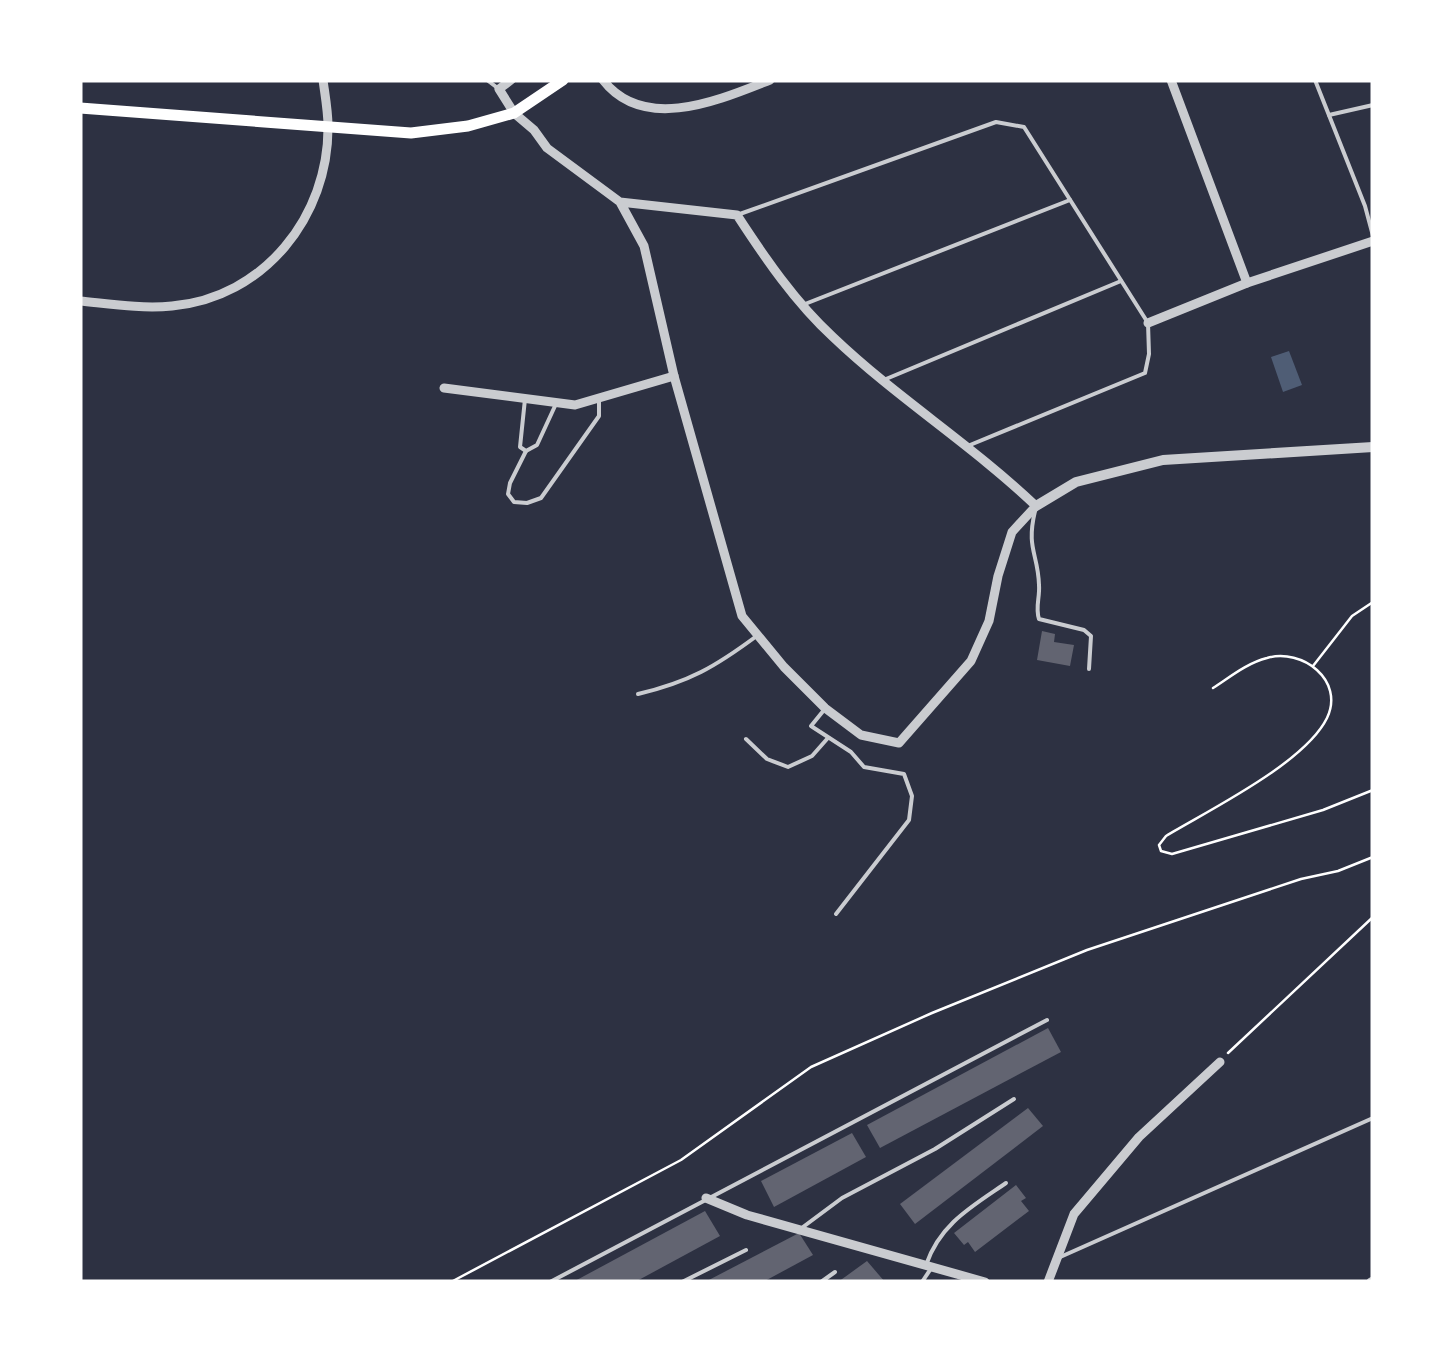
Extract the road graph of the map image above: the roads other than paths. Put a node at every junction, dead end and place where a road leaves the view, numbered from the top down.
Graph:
1 (324, 80) edge
2 (487, 80) edge
3 (511, 80) edge
4 (564, 80) edge
5 (603, 80) edge
6 (770, 80) edge
7 (1171, 80) edge
8 (1315, 80) edge
9 (499, 89) junction
10 (1373, 105) edge
11 (80, 108) edge
12 (514, 113) junction
13 (1329, 115) junction
14 (328, 128) junction
15 (1070, 200) junction
16 (620, 202) junction
17 (1373, 204) edge
18 (1364, 206) junction
19 (737, 215) junction
20 (1373, 238) edge
21 (1121, 281) junction
22 (1247, 284) junction
23 (80, 301) edge
24 (804, 304) junction
25 (1148, 323) junction
26 (674, 376) junction
27 (884, 380) junction
28 (444, 388) dead end
29 (526, 398) junction
30 (599, 398) junction
31 (556, 402) junction
32 (968, 445) junction
33 (1373, 447) edge
34 (526, 451) junction
35 (1036, 506) junction
36 (758, 635) junction
37 (1089, 669) dead end
38 (638, 694) dead end
39 (825, 708) junction
40 (826, 738) junction
41 (746, 739) dead end
42 (836, 914) dead end
43 (1047, 1020) dead end
44 (1220, 1062) road end
45 (1014, 1099) dead end
46 (1373, 1118) edge
47 (1006, 1183) dead end
48 (706, 1198) junction
49 (799, 1229) junction
50 (746, 1250) dead end
51 (1055, 1259) junction
52 (929, 1266) junction
53 (835, 1272) dead end
54 (550, 1282) edge
55 (682, 1282) edge
56 (820, 1282) edge
57 (922, 1282) edge
58 (986, 1282) edge
59 (1048, 1282) edge

1 - 14 street
2 - 9 lane
3 - 9 street
4 - 12 main road
5 - 6 street
7 - 22 street
8 - 13 lane
9 - 12 street
10 - 13 lane
11 - 14 main road
12 - 14 main road
12 - 16 street
13 - 18 lane
14 - 23 street
15 - 19 lane
15 - 21 lane
15 - 24 lane
16 - 19 street
16 - 26 street
17 - 18 lane
18 - 20 lane
19 - 24 street
20 - 22 street
21 - 25 lane
21 - 27 lane
22 - 25 street
24 - 27 street
25 - 32 lane
26 - 30 street
26 - 36 street
27 - 32 street
28 - 29 street
29 - 31 street
29 - 34 lane
30 - 31 street
30 - 34 lane
31 - 34 lane
32 - 35 street
33 - 35 street
35 - 37 lane
35 - 39 street
36 - 38 lane
36 - 39 street
39 - 40 lane
40 - 41 lane
40 - 42 lane
43 - 48 lane
44 - 51 street
45 - 49 lane
46 - 51 lane
47 - 52 lane
48 - 49 street
48 - 54 lane
49 - 52 street
50 - 55 lane
51 - 59 street
52 - 57 lane
52 - 58 street
53 - 56 lane

